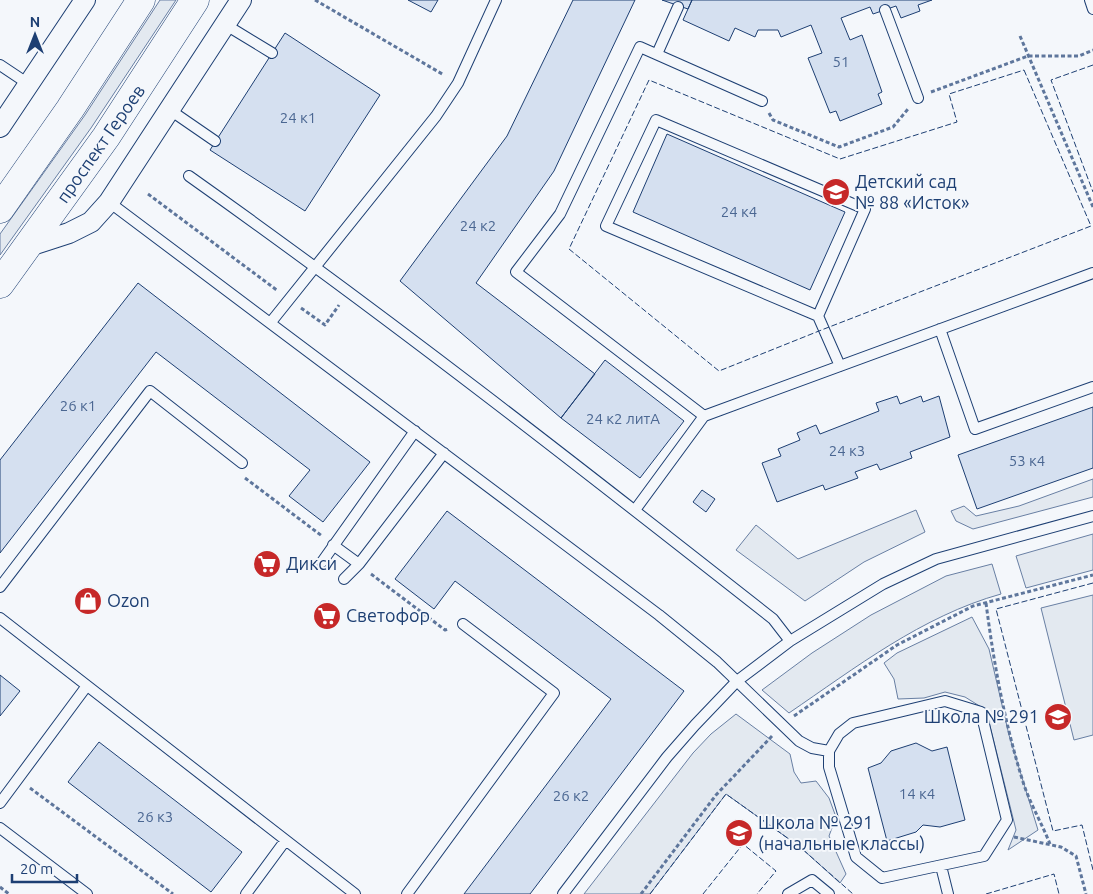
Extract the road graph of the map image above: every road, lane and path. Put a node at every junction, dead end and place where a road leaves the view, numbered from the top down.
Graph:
1 (84, 0) edge
2 (141, 0) edge
3 (195, 0) edge
4 (241, 0) edge
5 (315, 0) edge
6 (496, 0) edge
7 (1090, 0) edge
8 (678, 6) dead end
9 (1093, 8) edge
10 (885, 10) dead end
11 (226, 25) junction
12 (1020, 36) dead end
13 (272, 53) dead end
14 (657, 54) junction
15 (0, 64) edge
16 (458, 83) junction
17 (30, 85) junction
18 (918, 98) dead end
19 (762, 101) dead end
20 (170, 110) junction
21 (0, 127) edge
22 (216, 141) dead end
23 (189, 176) dead end
24 (148, 194) dead end
25 (109, 202) junction
26 (1093, 207) edge
27 (0, 209) edge
28 (29, 246) junction
29 (315, 266) junction
30 (1093, 273) edge
31 (0, 284) edge
32 (349, 291) junction
33 (288, 300) junction
34 (818, 316) junction
35 (270, 322) junction
36 (940, 329) junction
37 (840, 366) junction
38 (1093, 387) edge
39 (704, 416) junction
40 (415, 432) junction
41 (444, 453) junction
42 (242, 463) joint
43 (634, 510) junction
44 (1093, 516) edge
45 (333, 544) junction
46 (322, 562) dead end
47 (358, 564) junction
48 (1093, 575) edge
49 (344, 578) dead end
50 (0, 587) edge
51 (986, 603) junction
52 (0, 618) edge
53 (463, 624) joint
54 (790, 641) junction
55 (737, 681) junction
56 (86, 687) junction
57 (782, 726) junction
58 (829, 751) junction
59 (18, 779) junction
60 (0, 803) edge
61 (0, 828) edge
62 (1000, 831) junction
63 (285, 841) junction
64 (1050, 844) junction
65 (941, 866) junction
66 (1, 888) edge
67 (0, 894) edge
68 (9, 894) edge
69 (87, 894) edge
70 (173, 894) edge
71 (246, 894) edge
72 (355, 894) edge
73 (407, 894) edge
74 (563, 894) edge
75 (641, 894) edge
76 (788, 894) edge
77 (829, 894) edge
78 (948, 894) edge
79 (1086, 894) edge

1 - 17 street
2 - 27 street
3 - 28 street, проспект Героев
4 - 11 street
5 - 16 path
6 - 16 lane
7 - 9 lane
8 - 14 lane
10 - 18 lane
11 - 13 lane
11 - 20 street
12 - 26 path
14 - 19 lane
14 - 39 lane
15 - 17 lane
16 - 29 lane
17 - 21 street
20 - 22 lane
20 - 25 street
23 - 29 lane
24 - 33 path
25 - 28 street
25 - 35 lane
28 - 31 street, проспект Героев
29 - 32 lane
29 - 33 lane
30 - 36 lane
32 - 33 path
32 - 43 lane
33 - 35 lane
34 - 34 lane
34 - 37 lane
35 - 40 lane
36 - 37 lane
36 - 38 lane
37 - 39 lane
39 - 43 lane
40 - 41 lane
40 - 45 lane
41 - 47 lane
41 - 55 lane
42 - 45 path
42 - 50 lane
43 - 54 lane
44 - 54 lane
45 - 46 lane
45 - 47 lane
47 - 49 lane
47 - 53 path
48 - 51 path
51 - 57 path
51 - 64 path
52 - 56 lane
53 - 73 lane
54 - 55 lane
55 - 57 lane
55 - 74 lane
56 - 59 lane
56 - 63 lane
57 - 58 lane
57 - 75 path
58 - 62 lane
58 - 65 lane
59 - 60 lane
59 - 70 path
61 - 69 lane
62 - 64 path
62 - 65 lane
63 - 71 lane
63 - 72 lane
64 - 79 path
65 - 78 lane
66 - 67 path
66 - 68 path
76 - 77 lane

